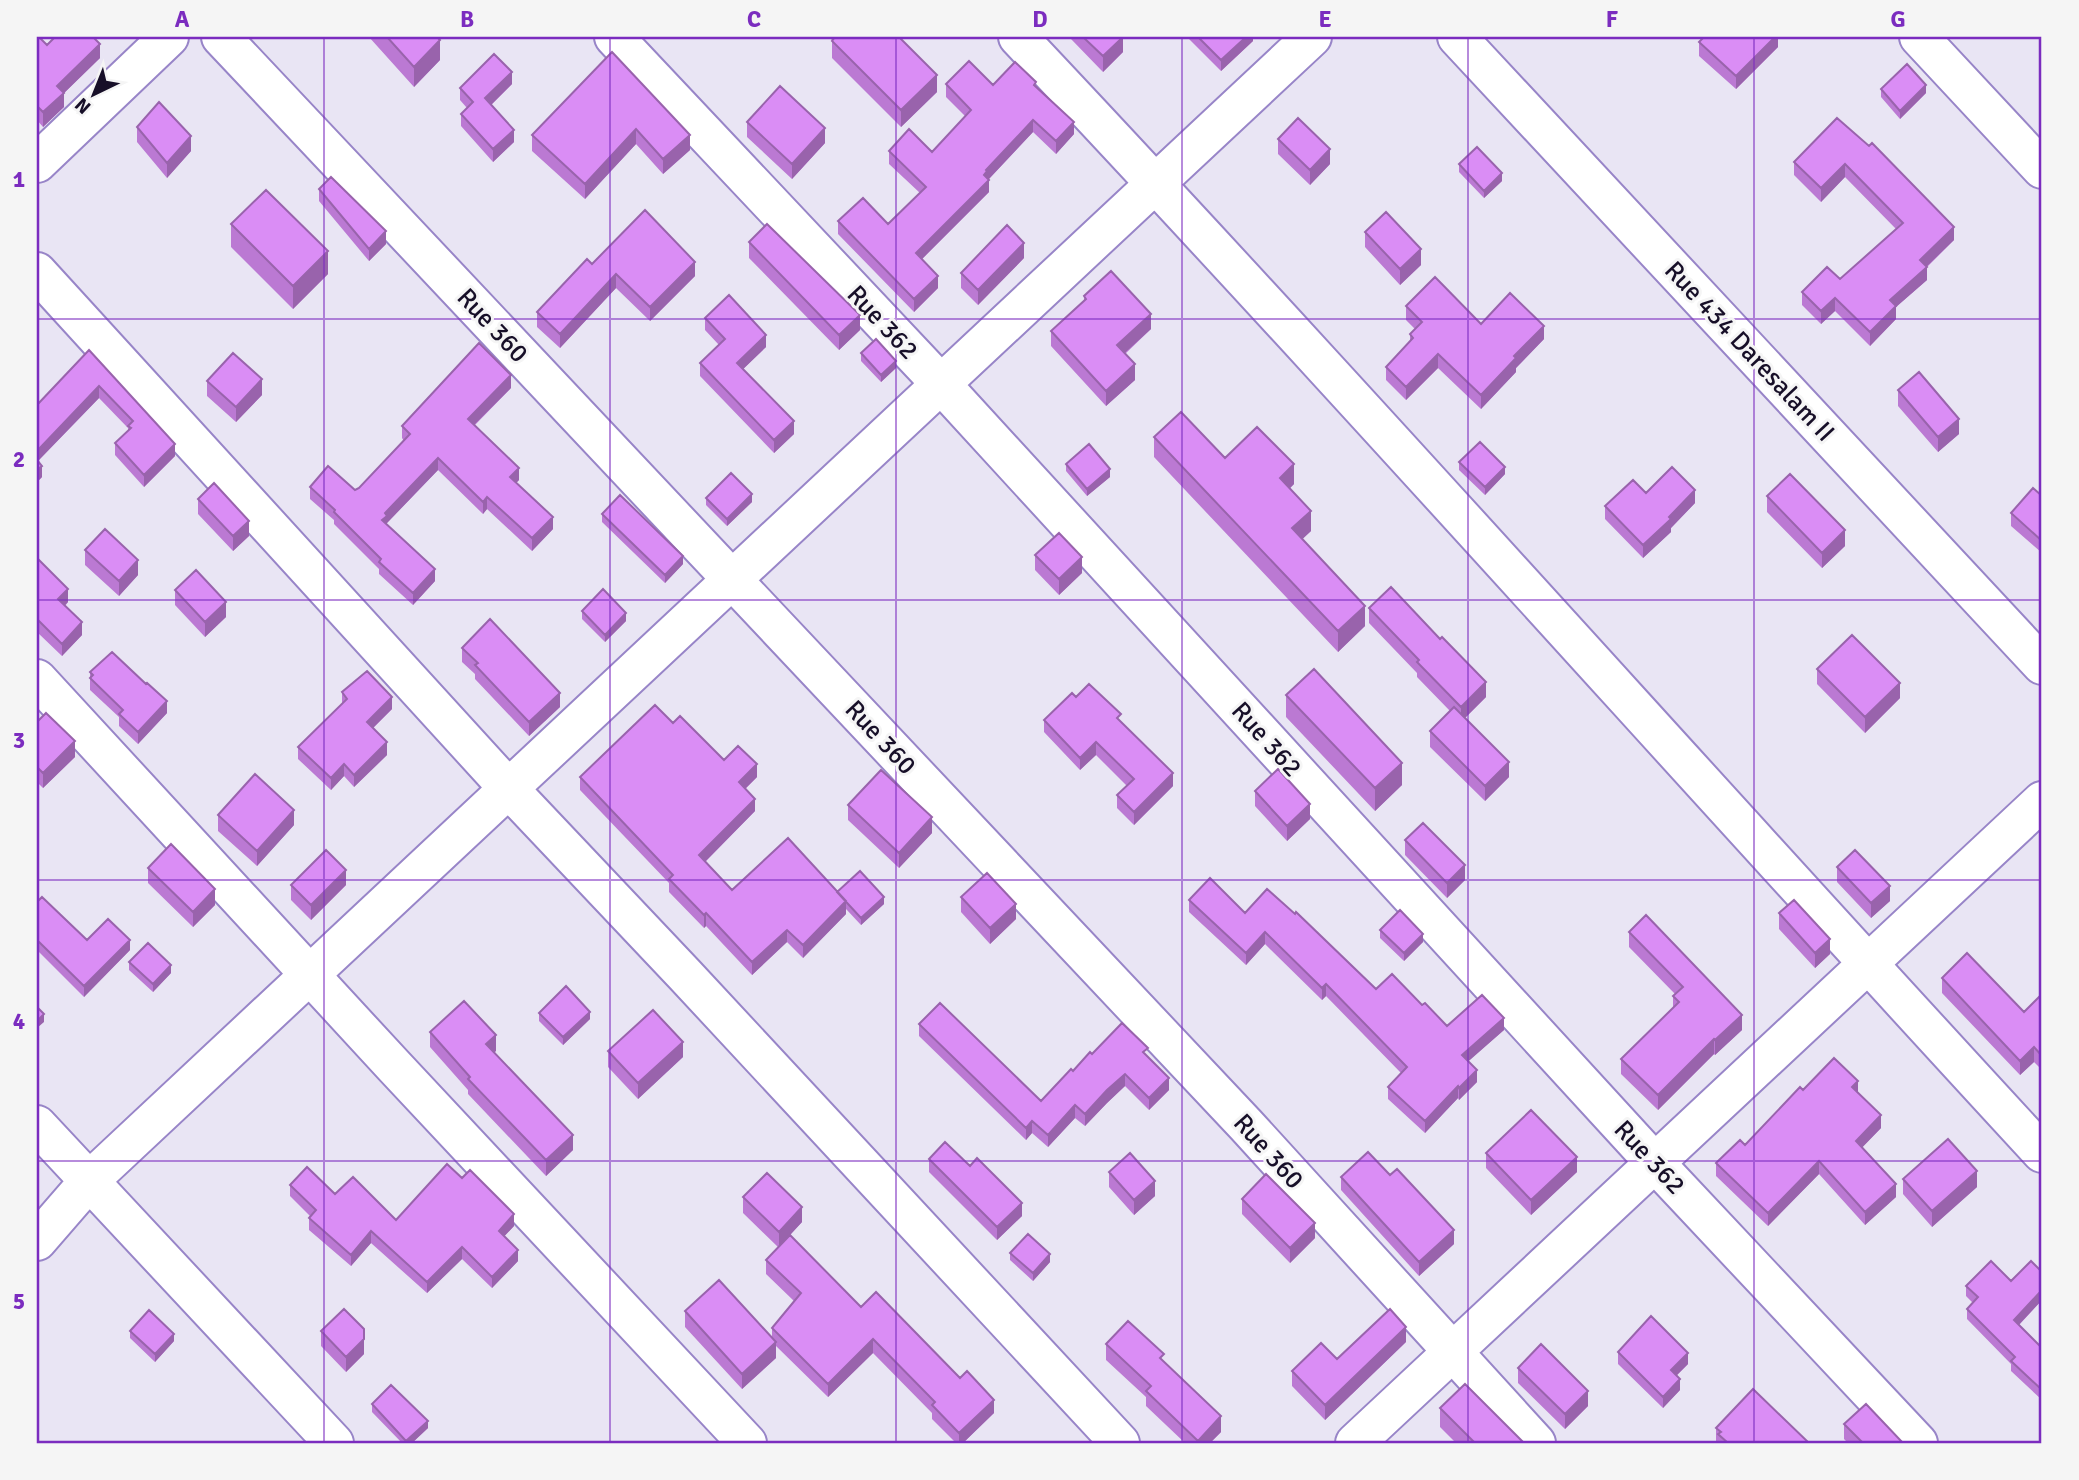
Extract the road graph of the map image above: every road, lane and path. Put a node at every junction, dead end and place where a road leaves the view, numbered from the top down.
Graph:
1 (170, 37) edge
2 (221, 37) edge
3 (614, 37) edge
4 (1018, 37) edge
5 (1312, 37) edge
6 (1457, 37) edge
7 (1919, 37) edge
8 (37, 163) edge
9 (2042, 169) edge
10 (1156, 183) junction
11 (37, 272) edge
12 (942, 384) junction
13 (733, 579) junction
14 (2042, 665) edge
15 (37, 679) edge
16 (509, 789) junction
17 (2042, 801) edge
18 (1867, 964) junction
19 (310, 975) junction
20 (37, 1125) edge
21 (2042, 1153) edge
22 (1655, 1163) junction
23 (89, 1181) junction
24 (37, 1241) edge
25 (1453, 1352) junction
26 (334, 1443) edge
27 (747, 1443) edge
28 (1121, 1443) edge
29 (1355, 1443) edge
30 (1536, 1443) edge
31 (1918, 1443) edge

1 - 8 street
2 - 13 street, Rue 360
3 - 12 street, Rue 362
4 - 10 street
5 - 10 street
6 - 14 street, Rue 434 Daresalam II
7 - 9 street
10 - 12 street
10 - 18 street
11 - 16 street
12 - 13 street
12 - 22 street, Rue 362
13 - 16 street
13 - 25 street, Rue 360
15 - 19 street
16 - 19 street
16 - 28 street
17 - 18 street
18 - 21 street
18 - 22 street
19 - 23 street
19 - 27 street
20 - 23 street
22 - 25 street
22 - 31 street, Rue 362
23 - 24 street
23 - 26 street
25 - 29 street
25 - 30 street, Rue 360

